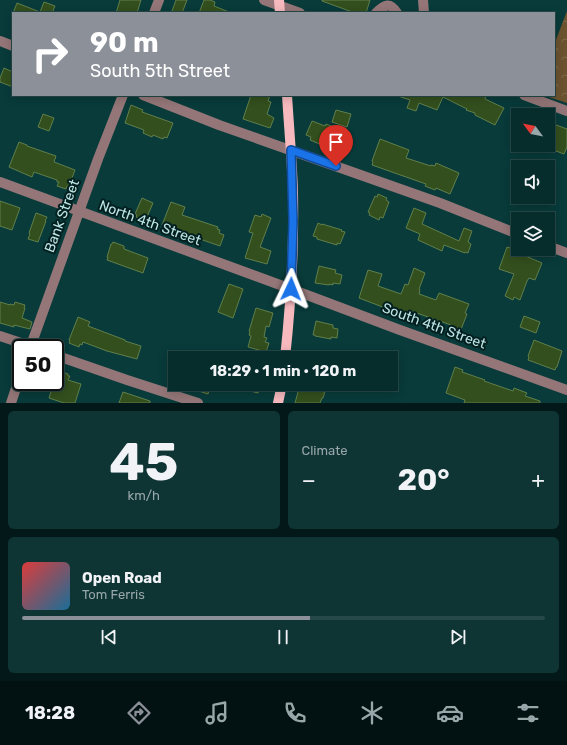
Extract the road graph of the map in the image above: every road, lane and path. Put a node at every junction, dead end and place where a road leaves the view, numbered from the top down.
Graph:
1 (159, 0) edge
2 (264, 0) edge
3 (423, 0) edge
4 (280, 6) edge
5 (154, 12) edge
6 (297, 12) edge
7 (377, 12) edge
8 (397, 12) edge
9 (424, 12) edge
10 (0, 41) edge
11 (12, 46) edge
12 (123, 96) edge
13 (146, 96) edge
14 (287, 96) edge
15 (527, 96) edge
16 (567, 111) edge
17 (291, 150) junction
18 (0, 182) edge
19 (79, 212) junction
20 (511, 231) edge
21 (555, 249) edge
22 (567, 253) edge
23 (291, 289) junction
24 (0, 336) edge
25 (35, 339) edge
26 (12, 340) edge
27 (286, 351) edge
28 (64, 358) edge
29 (567, 390) edge
30 (15, 391) edge
31 (281, 391) edge
32 (10, 403) edge
33 (198, 403) edge
34 (278, 403) edge

1 - 5 street
2 - 4 street
3 - 9 street
4 - 6 street
7 - 8 street
10 - 11 street
12 - 19 street, Bank Street
13 - 17 street
14 - 17 main road
15 - 16 street
17 - 20 street
17 - 23 main road
18 - 19 street, North 4th Street
19 - 23 street, North 4th Street
19 - 25 street, Bank Street
21 - 22 street
23 - 27 main road
23 - 29 street, South 4th Street
24 - 26 street
28 - 33 street
30 - 32 street
31 - 34 main road

